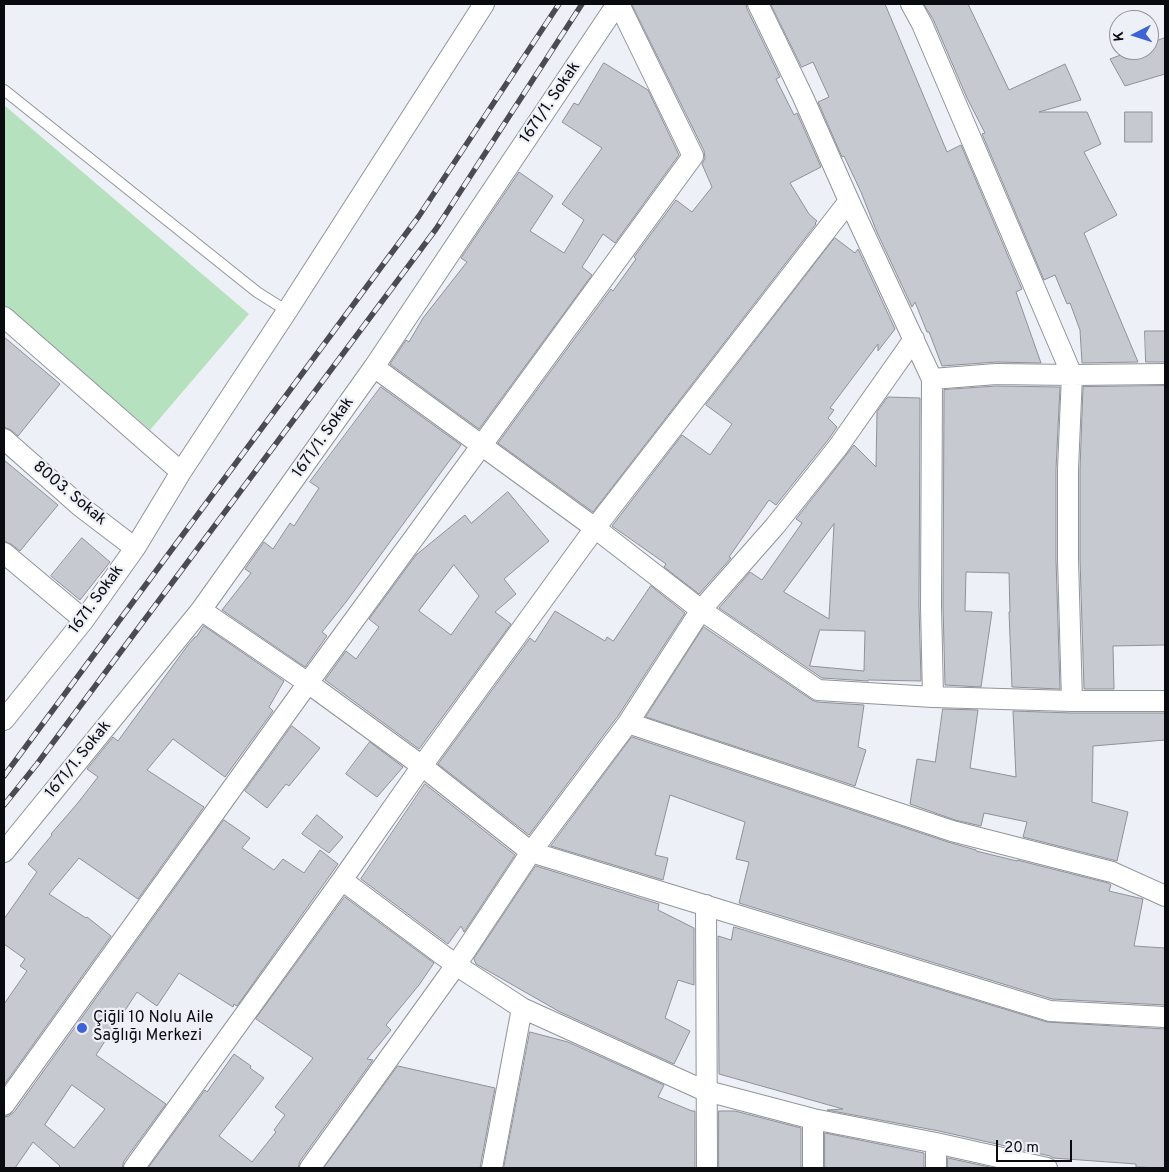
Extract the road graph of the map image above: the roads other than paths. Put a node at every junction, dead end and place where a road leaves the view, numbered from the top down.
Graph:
1 (484, 4) edge
2 (618, 4) edge
3 (758, 4) edge
4 (912, 4) edge
5 (4, 90) edge
6 (849, 201) junction
7 (287, 312) junction
8 (4, 317) edge
9 (914, 339) junction
10 (374, 367) junction
11 (1165, 374) edge
12 (1072, 375) junction
13 (932, 379) junction
14 (4, 439) edge
15 (481, 446) junction
16 (181, 472) junction
17 (595, 528) junction
18 (135, 548) junction
19 (4, 553) edge
20 (201, 610) junction
21 (701, 610) junction
22 (84, 620) junction
23 (308, 683) junction
24 (933, 697) junction
25 (1072, 701) junction
26 (1165, 701) edge
27 (4, 720) edge
28 (628, 723) junction
29 (422, 766) junction
30 (4, 852) edge
31 (531, 852) junction
32 (342, 880) junction
33 (1165, 896) edge
34 (706, 905) junction
35 (456, 965) junction
36 (522, 1008) junction
37 (1165, 1017) edge
38 (706, 1091) junction
39 (4, 1105) edge
40 (813, 1118) junction
41 (936, 1143) junction
42 (134, 1168) edge
43 (310, 1168) edge
44 (492, 1168) edge
45 (707, 1168) edge
46 (813, 1168) edge
47 (936, 1168) edge
48 (1046, 1168) edge

1 - 7 street, 1671. Sokak
2 - 10 street, 1671/1. Sokak
2 - 15 street
3 - 6 street
4 - 12 street
5 - 7 lane
6 - 9 street
6 - 17 street
7 - 16 street, 1671. Sokak
8 - 16 street
9 - 13 street
9 - 21 street
10 - 15 street
10 - 20 street, 1671/1. Sokak
11 - 12 street
12 - 13 street
12 - 25 street
13 - 24 street
14 - 18 street, 8003. Sokak
15 - 17 street
15 - 23 street
16 - 18 street, 1671. Sokak
17 - 21 street
17 - 29 street
18 - 22 street, 1671. Sokak
19 - 22 street
20 - 23 street
20 - 30 street, 1671/1. Sokak
21 - 24 street
21 - 28 street
22 - 27 street, 1671. Sokak
23 - 29 street
23 - 39 street
24 - 25 street
25 - 26 street
28 - 31 street
28 - 33 street
29 - 31 street
29 - 32 street
31 - 34 street
31 - 35 street
32 - 35 street
32 - 42 street
34 - 37 street
34 - 38 street
35 - 36 street
35 - 43 street
36 - 38 street
36 - 44 street
38 - 40 street
38 - 45 street
40 - 41 street
40 - 46 street
41 - 47 street
41 - 48 street

